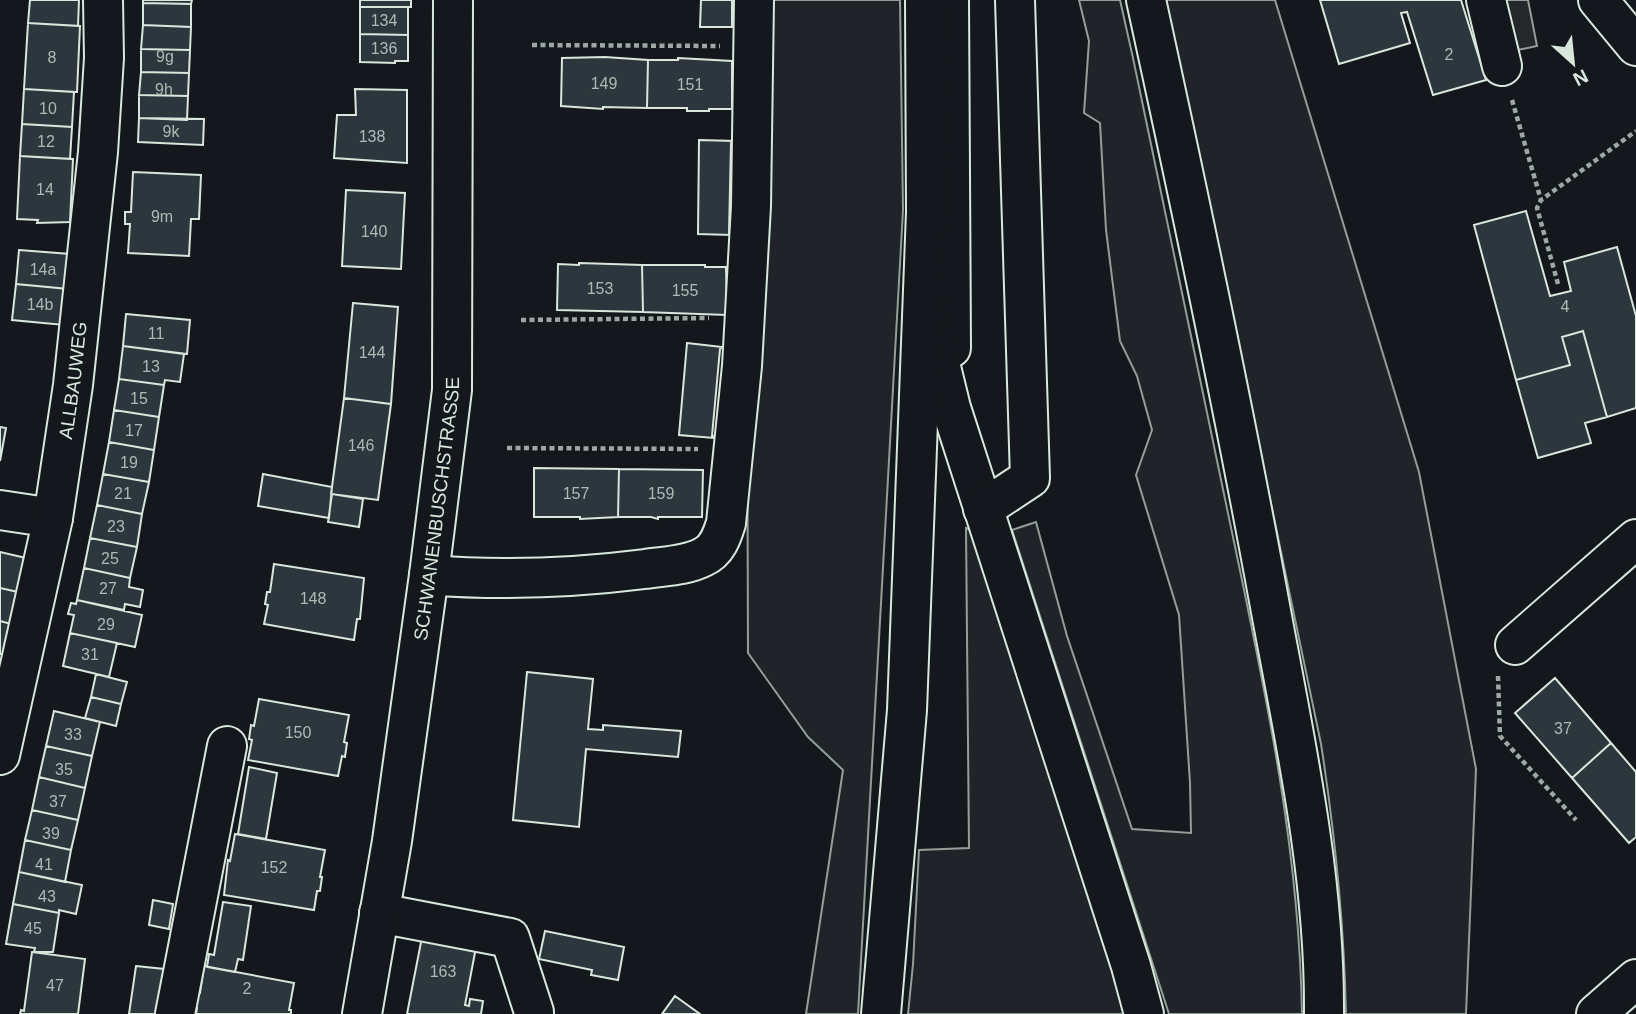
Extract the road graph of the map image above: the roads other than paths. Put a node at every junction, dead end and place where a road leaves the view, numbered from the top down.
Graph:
1 (103, 0) edge
2 (453, 0) edge
3 (754, 0) edge
4 (925, 0) edge
5 (949, 0) edge
6 (1015, 0) edge
7 (1146, 0) edge
8 (1486, 0) edge
9 (1598, 0) edge
10 (1636, 46) edge
11 (1502, 66) road end
12 (922, 288) junction
13 (951, 408) junction
14 (983, 509) junction
15 (0, 510) edge
16 (53, 518) junction
17 (1636, 539) edge
18 (429, 575) junction
19 (1515, 645) road end
20 (227, 746) dead end
21 (0, 755) edge
22 (379, 913) junction
23 (1636, 979) edge
24 (534, 1012) dead end
25 (175, 1014) edge
26 (362, 1014) edge
27 (881, 1014) edge
28 (1144, 1014) edge
29 (1324, 1014) edge
30 (1596, 1014) edge

1 - 16 main road, ALLBAUWEG
2 - 18 main road, SCHWANENBUSCHSTRASSE
3 - 18 main road
4 - 12 main road
5 - 13 main road
6 - 14 main road
7 - 29 main road
8 - 11 main road
9 - 10 main road
12 - 13 main road
12 - 27 main road
13 - 14 main road
14 - 28 main road
15 - 16 main road
16 - 21 main road, ALLBAUWEG
17 - 19 main road
18 - 22 main road, SCHWANENBUSCHSTRASSE
20 - 25 main road
22 - 24 main road
22 - 26 main road, SCHWANENBUSCHSTRASSE
23 - 30 main road

